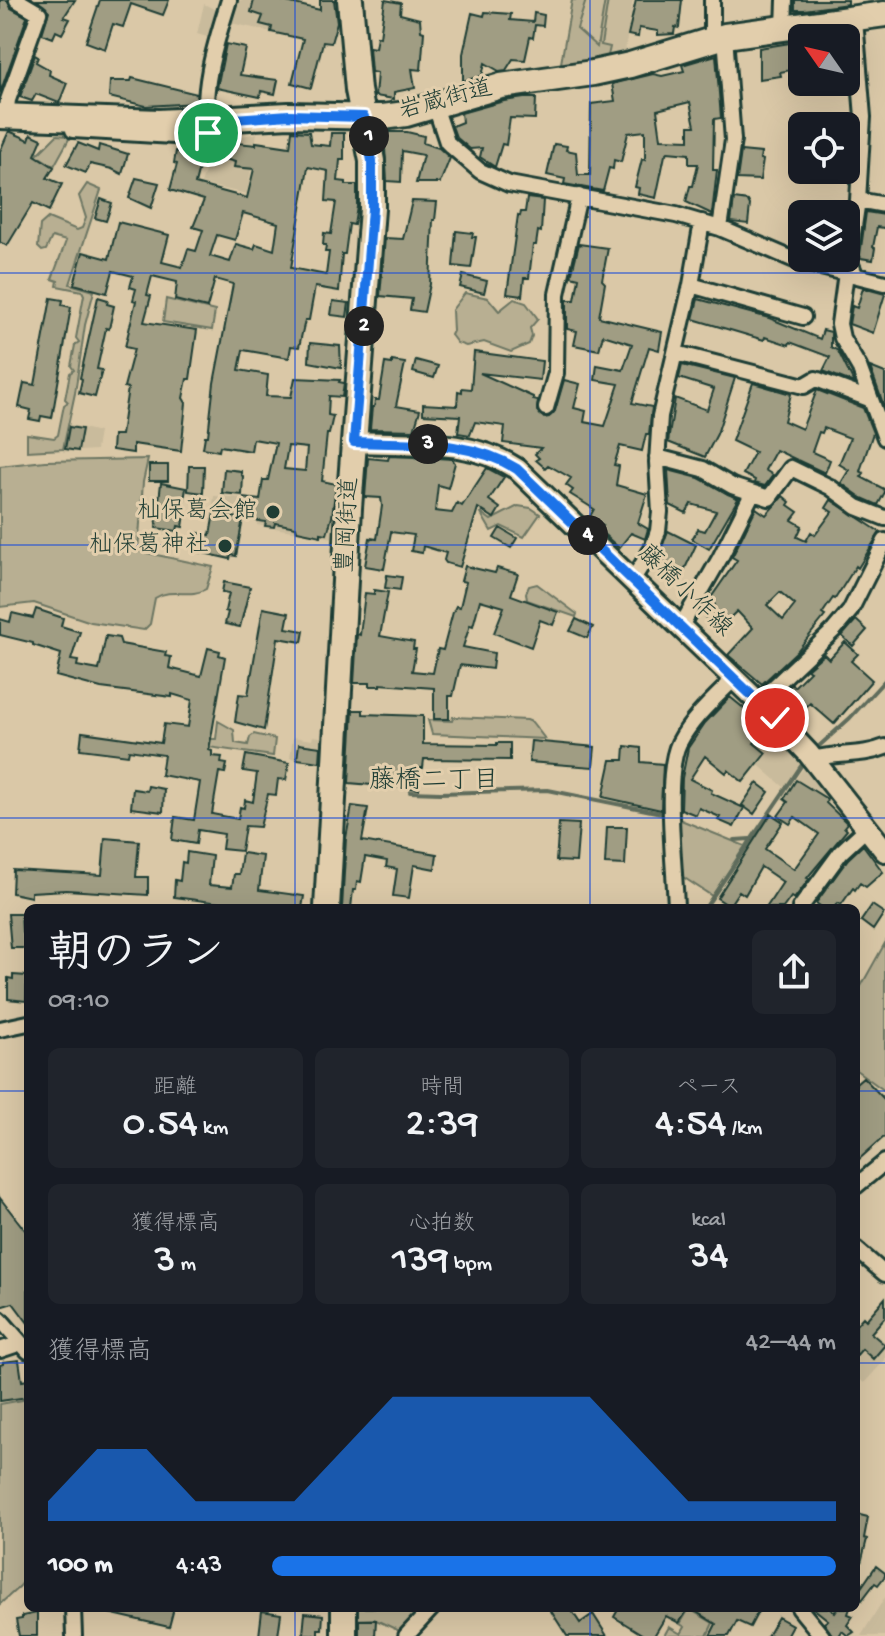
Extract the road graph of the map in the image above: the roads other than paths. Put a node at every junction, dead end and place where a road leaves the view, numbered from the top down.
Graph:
1 (17, 0) edge
2 (229, 0) edge
3 (350, 0) edge
4 (712, 0) edge
5 (785, 0) edge
6 (885, 14) edge
7 (855, 20) junction
8 (784, 28) junction
9 (719, 38) junction
10 (435, 106) junction
11 (3, 116) edge
12 (364, 117) junction
13 (206, 121) junction
14 (579, 196) junction
15 (858, 200) edge
16 (860, 200) edge
17 (885, 205) edge
18 (702, 222) junction
19 (720, 228) junction
20 (851, 274) junction
21 (885, 283) edge
22 (691, 285) junction
23 (803, 317) dead end
24 (676, 353) junction
25 (869, 399) junction
26 (546, 408) dead end
27 (885, 438) edge
28 (354, 442) junction
29 (657, 457) junction
30 (752, 494) junction
31 (885, 518) edge
32 (885, 541) edge
33 (633, 579) junction
34 (681, 626) junction
35 (735, 678) junction
36 (759, 701) junction
37 (885, 747) edge
38 (813, 759) junction
39 (867, 828) junction
40 (885, 851) edge
41 (327, 904) edge
42 (676, 904) edge
43 (803, 904) edge
44 (24, 1024) edge
45 (0, 1029) edge
46 (885, 1162) edge
47 (860, 1183) edge
48 (860, 1252) edge
49 (885, 1274) edge
50 (0, 1319) edge
51 (24, 1347) edge
52 (0, 1350) edge
53 (73, 1612) edge
54 (344, 1612) edge
55 (428, 1612) edge
56 (802, 1612) edge
57 (74, 1636) edge
58 (344, 1636) edge
59 (406, 1636) edge
60 (822, 1636) edge

1 - 11 street
2 - 13 street
3 - 12 main road, 豊岡街道
4 - 9 street
5 - 8 street
6 - 7 main road, 岩蔵街道
7 - 8 main road, 岩蔵街道
7 - 15 street
8 - 9 main road, 岩蔵街道
9 - 10 main road, 岩蔵街道
9 - 19 street
10 - 12 main road, 岩蔵街道
10 - 14 street
11 - 13 main road, 岩蔵街道
12 - 13 main road, 岩蔵街道
12 - 28 main road, 豊岡街道
14 - 18 street
14 - 26 street
16 - 17 street
18 - 19 street
18 - 22 street
19 - 20 street
20 - 21 street
20 - 25 street
22 - 23 street
22 - 24 street
24 - 25 street
24 - 29 street
25 - 27 street
28 - 33 main road, 藤橋小作線
28 - 41 main road, 豊岡街道
29 - 30 street
29 - 33 street
30 - 31 street
30 - 34 street
32 - 36 street
33 - 34 main road, 藤橋小作線
34 - 35 main road, 藤橋小作線
35 - 36 main road, 藤橋小作線
35 - 42 street
36 - 38 main road, 藤橋小作線
37 - 38 street
38 - 39 main road, 藤橋小作線
39 - 40 main road, 藤橋小作線
39 - 43 street
44 - 45 street
46 - 47 street
48 - 49 street
50 - 51 street
51 - 52 street
53 - 57 street
54 - 58 main road
55 - 59 street
56 - 60 street

